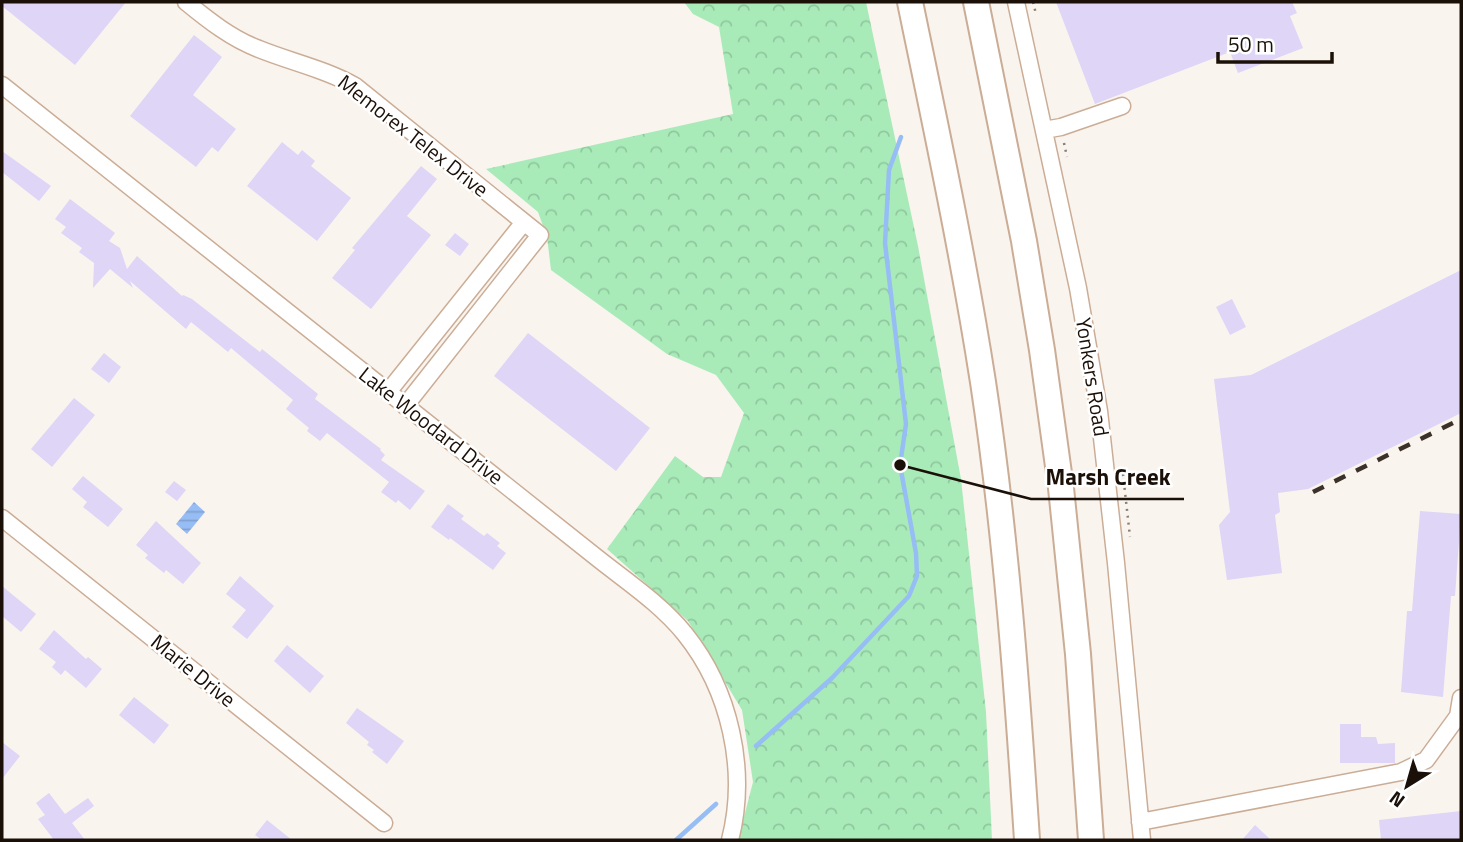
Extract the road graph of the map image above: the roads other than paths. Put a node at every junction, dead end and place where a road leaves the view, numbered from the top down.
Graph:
1 (186, 2) edge
2 (910, 2) edge
3 (976, 2) edge
4 (1016, 2) edge
5 (2, 85) edge
6 (1122, 106) dead end
7 (1044, 130) junction
8 (523, 222) junction
9 (388, 392) junction
10 (405, 406) junction
11 (2, 518) edge
12 (1461, 698) edge
13 (1140, 822) junction
14 (384, 823) dead end
15 (730, 840) edge
16 (1027, 840) edge
17 (1091, 840) edge
18 (1142, 840) edge

1 - 8 street, Memorex Telex Drive
2 - 16 highway
3 - 17 highway
4 - 7 street, Yonkers Road
5 - 9 street, Lake Woodard Drive
6 - 7 street
7 - 13 street, Yonkers Road
8 - 9 street
8 - 10 street
9 - 10 street, Lake Woodard Drive
10 - 15 street, Lake Woodard Drive
11 - 14 street, Marie Drive
12 - 13 street
13 - 18 street, Yonkers Road

